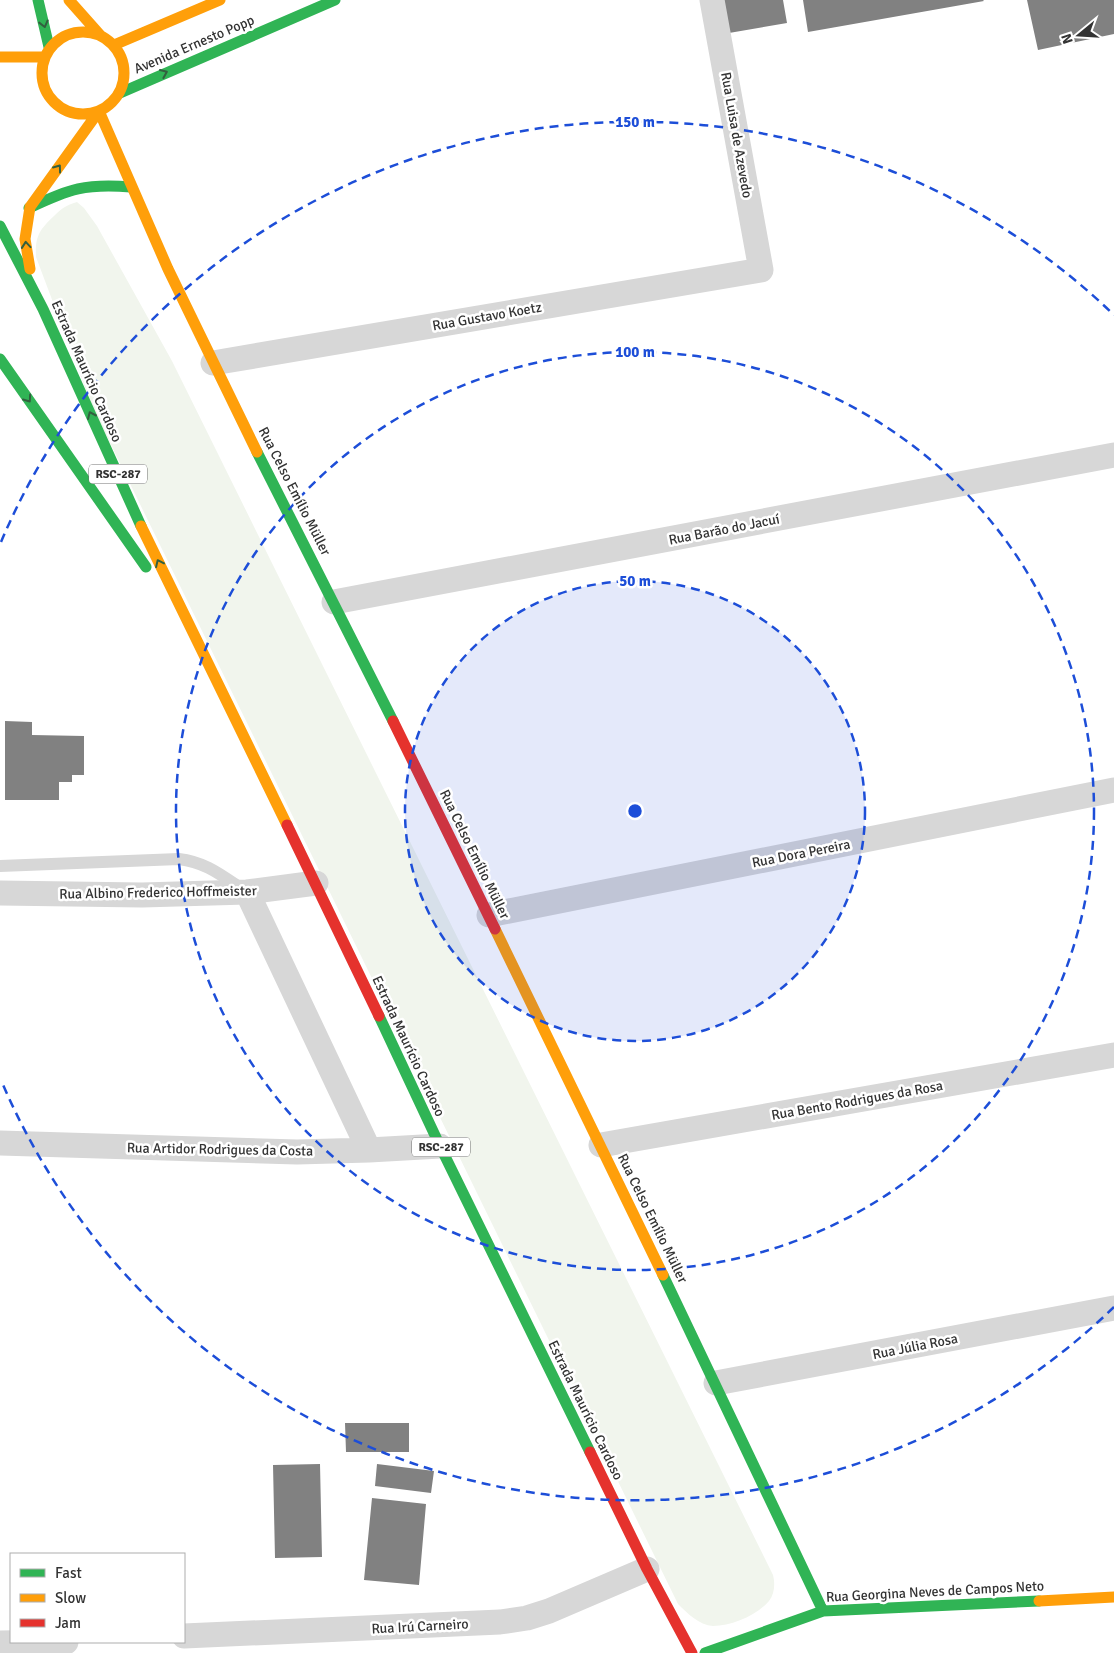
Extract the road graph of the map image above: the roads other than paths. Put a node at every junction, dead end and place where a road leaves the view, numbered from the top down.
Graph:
1 (38, 0) edge
2 (69, 0) edge
3 (220, 0) edge
4 (335, 0) edge
5 (712, 0) edge
6 (100, 35) junction
7 (114, 45) junction
8 (50, 47) junction
9 (42, 57) junction
10 (0, 58) edge
11 (120, 93) junction
12 (99, 111) junction
13 (131, 187) junction
14 (30, 207) junction
15 (6, 222) edge
16 (761, 270) joint
17 (43, 309) junction
18 (0, 359) edge
19 (212, 363) junction
20 (1114, 455) edge
21 (334, 602) junction
22 (195, 639) junction
23 (1114, 790) edge
24 (0, 866) edge
25 (316, 883) junction
26 (247, 892) junction
27 (0, 893) edge
28 (489, 915) junction
29 (1114, 1055) edge
30 (0, 1142) edge
31 (601, 1145) junction
32 (440, 1146) junction
33 (369, 1150) junction
34 (1114, 1308) edge
35 (716, 1383) junction
36 (647, 1569) junction
37 (1114, 1597) edge
38 (823, 1611) junction
39 (185, 1636) edge
40 (0, 1643) edge
41 (59, 1643) edge
42 (24, 1648) edge
43 (692, 1653) edge
44 (705, 1653) edge

1 -> 8 main road
2 - 6 main road
3 - 7 main road
11 -> 4 main road, Avenida Ernesto Popp
5 - 16 street, Rua Luisa de Azevedo
6 - 7 main road
6 - 8 main road
7 - 11 main road
8 - 9 main road
9 - 10 main road
9 - 12 main road
11 - 12 main road
12 - 13 main road, Rua Celso Emílio Müller
14 -> 12 main road
13 - 14 main road
13 - 19 main road, Rua Celso Emílio Müller
14 - 15 main road
17 -> 14 main road
15 - 17 main road, Estrada Maurício Cardoso / RSC-287
16 - 19 street, Rua Gustavo Koetz
22 -> 17 main road, Estrada Maurício Cardoso / RSC-287
18 -> 22 main road, Estrada Maurício Cardoso / RSC-287
19 - 21 main road, Rua Celso Emílio Müller
20 - 21 street, Rua Barão do Jacuí
21 - 28 main road, Rua Celso Emílio Müller
22 - 25 main road, Estrada Maurício Cardoso / RSC-287
23 - 28 street, Rua Dora Pereira
24 - 26 lane
25 - 26 street, Rua Albino Frederico Hoffmeister
25 - 32 main road, Estrada Maurício Cardoso / RSC-287
26 - 27 street, Rua Albino Frederico Hoffmeister
26 - 33 street
28 - 31 main road, Rua Celso Emílio Müller
29 - 31 street, Rua Bento Rodrigues da Rosa
30 - 33 street, Rua Artidor Rodrigues da Costa
31 - 35 main road, Rua Celso Emílio Müller
32 - 33 street, Rua Artidor Rodrigues da Costa
32 - 36 main road, Estrada Maurício Cardoso / RSC-287
34 - 35 street, Rua Júlia Rosa
35 - 38 main road, Rua Celso Emílio Müller
36 - 39 street, Rua Irú Carneiro
36 - 43 main road, Estrada Maurício Cardoso / RSC-287
37 - 38 main road, Rua Georgina Neves de Campos Neto
38 - 44 main road, Rua Georgina Neves de Campos Neto
40 - 42 street
41 - 42 street

